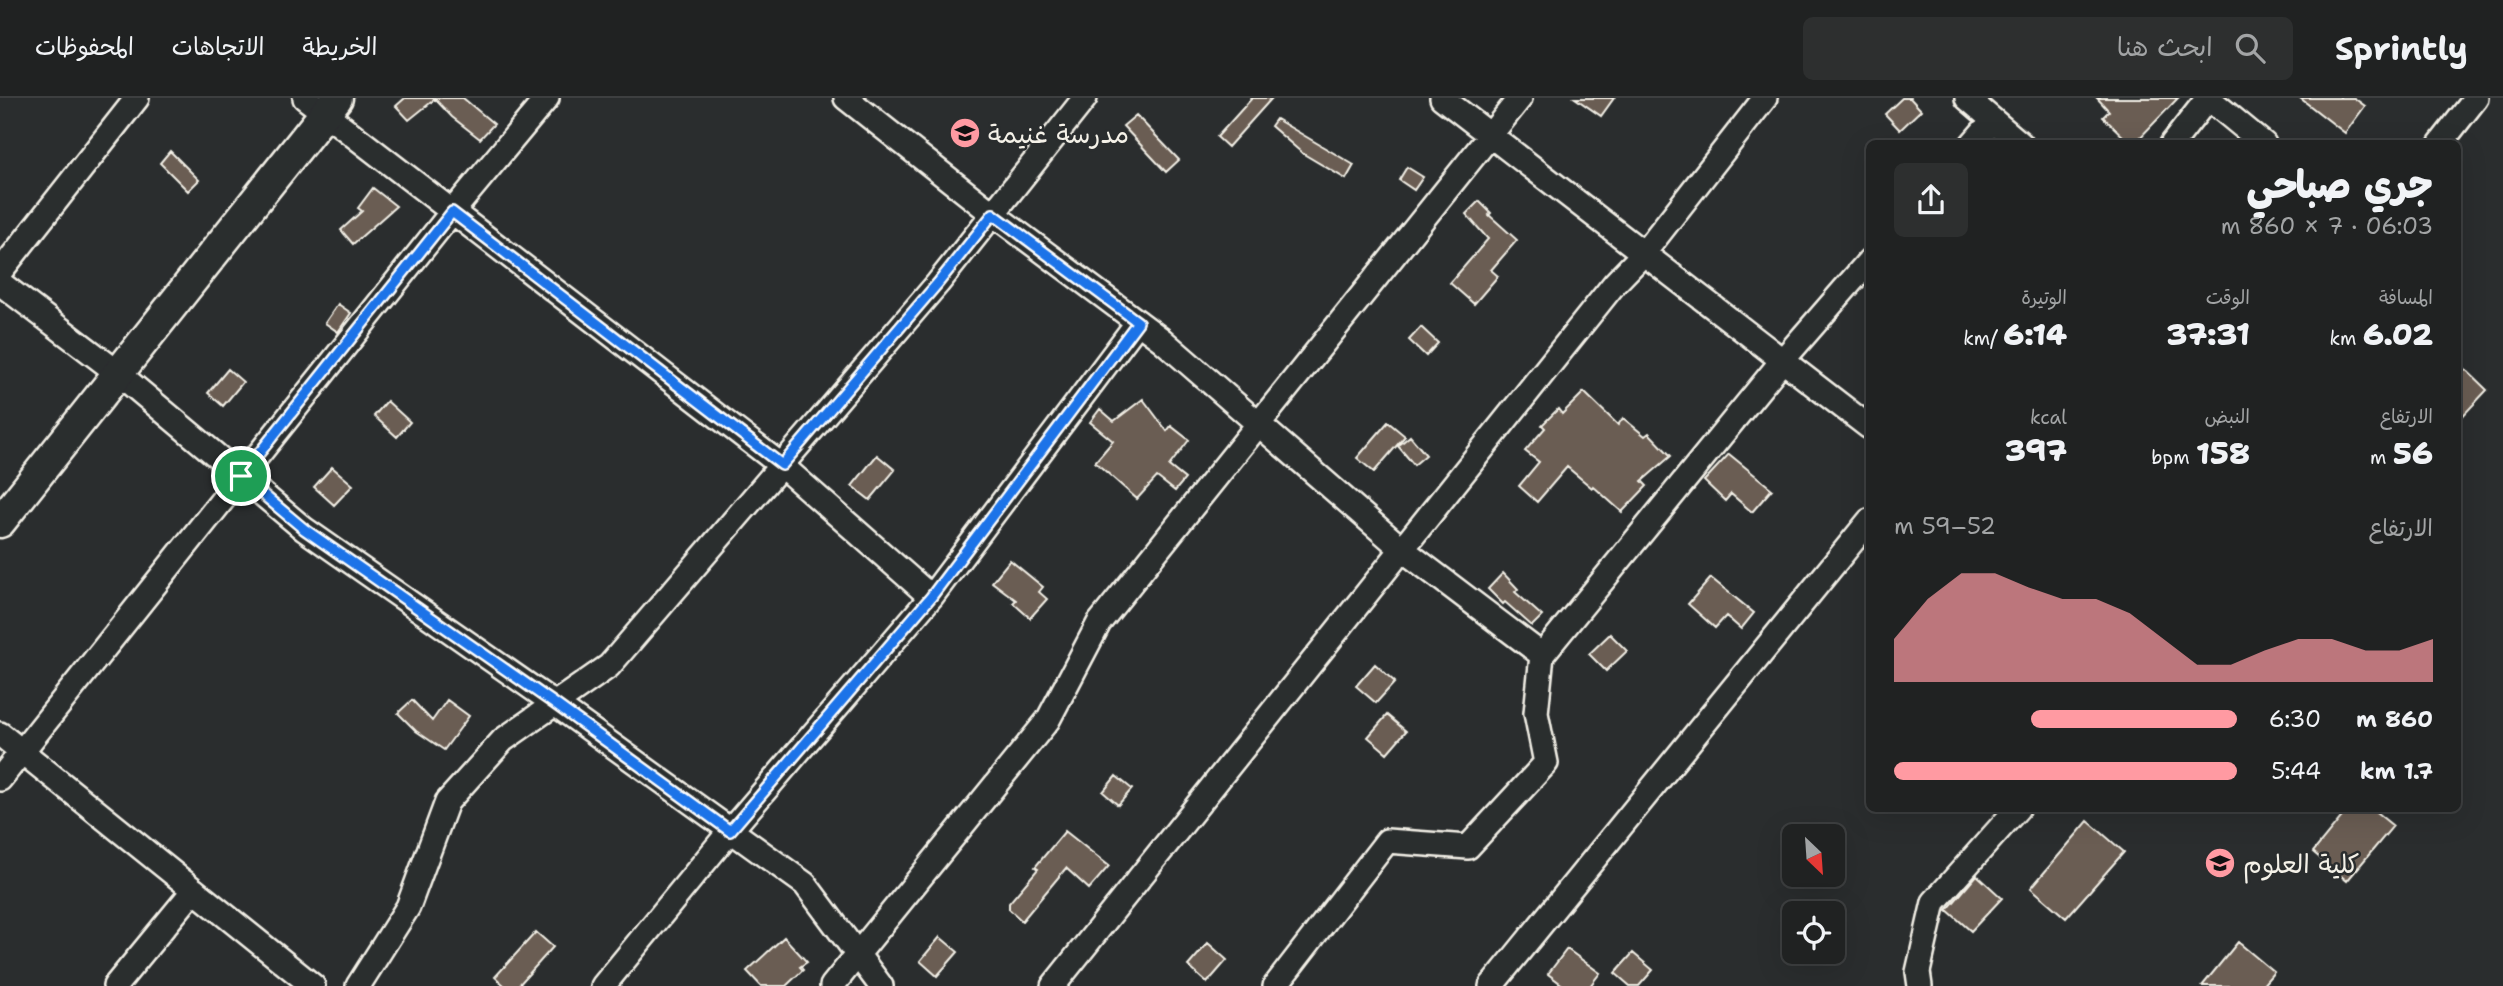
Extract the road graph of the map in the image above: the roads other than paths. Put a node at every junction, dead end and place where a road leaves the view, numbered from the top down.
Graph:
1 (137, 98) edge
2 (547, 98) edge
3 (846, 98) edge
4 (1085, 98) edge
5 (1442, 98) edge
6 (1520, 98) edge
7 (1765, 98) edge
8 (1967, 98) edge
9 (2208, 98) edge
10 (2476, 98) edge
11 (322, 103) edge
12 (1992, 121) junction
13 (1491, 136) junction
14 (1975, 140) edge
15 (2016, 140) edge
16 (2175, 140) edge
17 (2259, 140) edge
18 (2443, 140) edge
19 (452, 212) junction
20 (993, 214) junction
21 (1643, 254) junction
22 (1866, 264) edge
23 (0, 272) edge
24 (0, 283) edge
25 (1138, 322) junction
26 (1782, 361) junction
27 (118, 373) junction
28 (1260, 425) junction
29 (1866, 426) edge
30 (782, 465) junction
31 (241, 476) junction
32 (0, 522) edge
33 (1866, 525) edge
34 (1402, 549) junction
35 (931, 597) junction
36 (1542, 655) junction
37 (555, 704) junction
38 (0, 734) edge
39 (22, 752) junction
40 (0, 779) edge
41 (2014, 812) edge
42 (730, 831) junction
43 (194, 890) junction
44 (857, 954) junction
45 (115, 986) edge
46 (313, 986) edge
47 (358, 986) edge
48 (603, 986) edge
49 (832, 986) edge
50 (881, 986) edge
51 (1053, 986) edge
52 (1275, 986) edge
53 (1491, 986) edge
54 (1920, 986) edge

1 - 23 street
2 - 19 street
3 - 20 street
4 - 20 street
5 - 13 street
6 - 13 street
7 - 21 street
8 - 12 street
9 - 16 street
9 - 17 street
10 - 18 street
11 - 19 street
11 - 27 street
12 - 14 street
12 - 15 street
13 - 21 street
13 - 28 street
19 - 30 street
19 - 31 street
20 - 25 street
20 - 30 street
21 - 26 street
21 - 34 street
22 - 26 street
24 - 27 street
25 - 28 street
25 - 35 street
26 - 29 street
26 - 36 street
27 - 31 street
27 - 32 street
28 - 34 street
28 - 44 street
30 - 35 street
30 - 37 street
31 - 37 street
31 - 39 street
33 - 53 street
34 - 36 street
34 - 51 street
35 - 42 street
36 - 52 street
37 - 42 street
37 - 47 street
38 - 39 street
39 - 40 street
39 - 43 street
41 - 54 street
42 - 44 street
42 - 48 street
43 - 45 street
43 - 46 street
44 - 49 street
44 - 50 street

